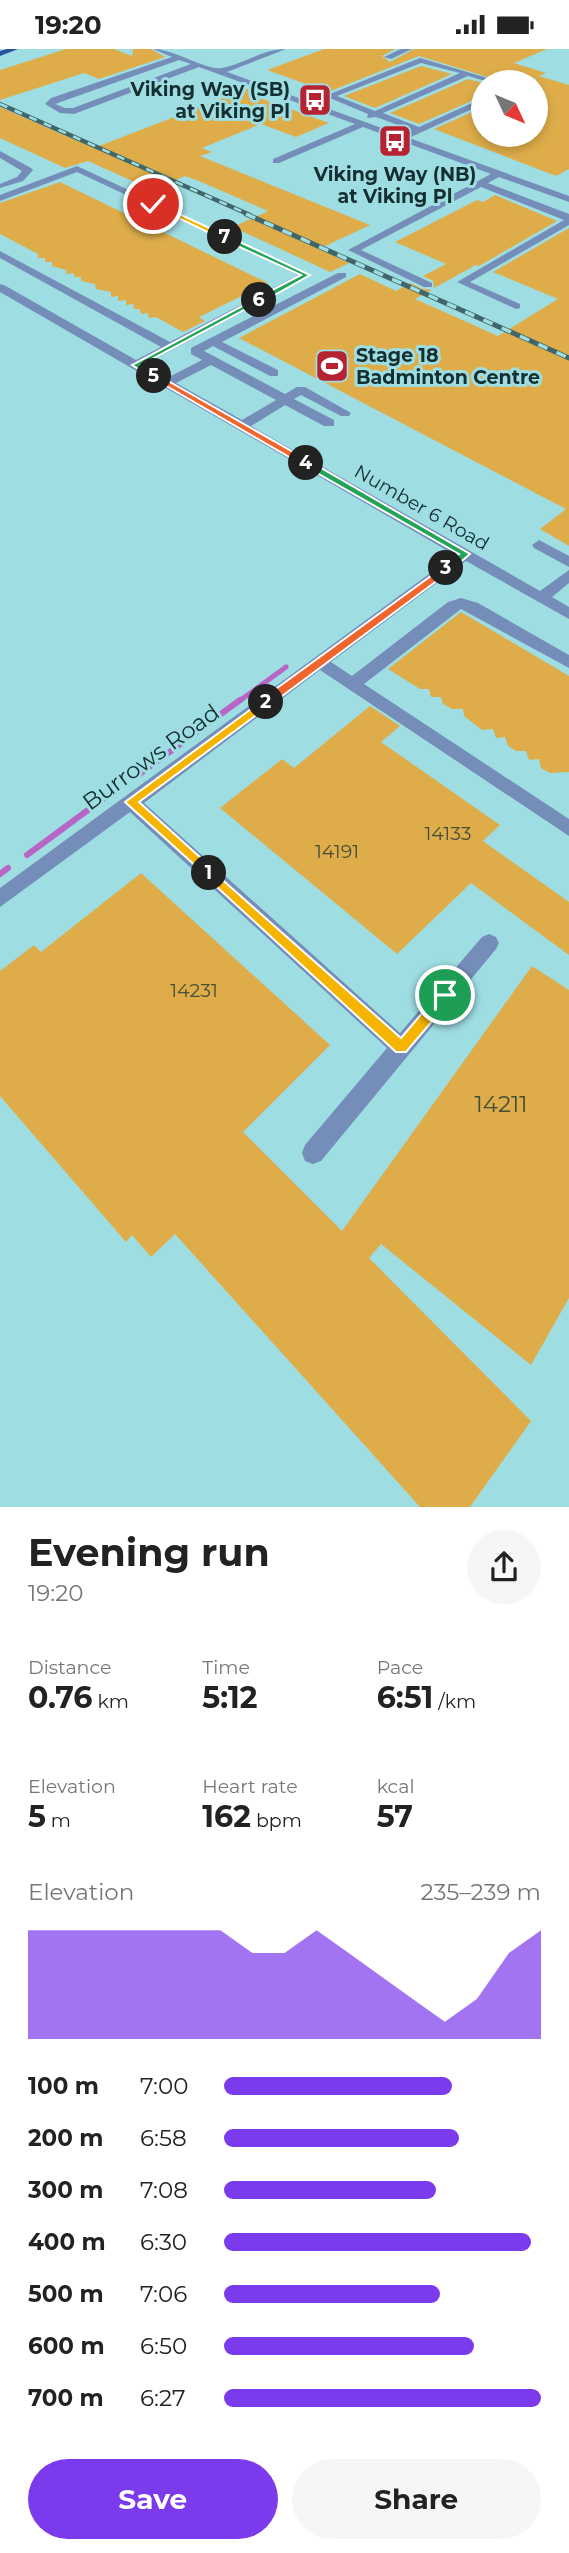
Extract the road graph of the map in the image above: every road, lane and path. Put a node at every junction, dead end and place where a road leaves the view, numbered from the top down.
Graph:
1 (14, 49) edge
2 (156, 49) edge
3 (282, 49) edge
4 (408, 49) edge
5 (0, 54) edge
6 (179, 57) junction
7 (388, 57) dead end
8 (199, 64) junction
9 (219, 72) junction
10 (468, 73) junction
11 (471, 74) edge
12 (109, 81) junction
13 (129, 89) junction
14 (471, 106) edge
15 (374, 114) junction
16 (360, 123) junction
17 (419, 130) junction
18 (402, 139) junction
19 (0, 154) edge
20 (276, 161) dead end
21 (499, 173) junction
22 (480, 183) junction
23 (0, 187) edge
24 (0, 198) edge
25 (569, 199) edge
26 (569, 219) edge
27 (0, 254) edge
28 (342, 275) dead end
29 (428, 285) dead end
30 (0, 287) edge
31 (516, 306) dead end
32 (214, 342) junction
33 (170, 347) junction
34 (211, 360) junction
35 (135, 365) junction
36 (274, 373) dead end
37 (167, 383) junction
38 (285, 399) junction
39 (345, 413) dead end
40 (329, 422) dead end
41 (241, 426) junction
42 (539, 545) dead end
43 (466, 554) junction
44 (569, 562) edge
45 (569, 575) edge
46 (541, 598) junction
47 (569, 614) edge
48 (320, 662) junction
49 (569, 662) edge
50 (352, 684) junction
51 (131, 802) junction
52 (569, 829) edge
53 (0, 899) edge
54 (489, 943) dead end
55 (401, 1047) junction
56 (313, 1153) dead end

1 - 5 main road
2 - 6 street
3 - 9 street
4 - 7 street
6 - 8 street
6 - 12 street
8 - 9 street
8 - 13 street
9 - 16 street
10 - 11 street
10 - 15 street
10 - 15 street
12 - 13 street
12 - 13 street
14 - 17 street
15 - 16 street
15 - 17 street
16 - 18 street
16 - 20 street
17 - 18 street
18 - 21 street
19 - 23 street
21 - 22 street
21 - 25 street
22 - 26 street
22 - 29 street
24 - 33 street
26 - 31 street
27 - 33 street
28 - 32 street
30 - 35 street, Number 6 Road
32 - 34 street
32 - 36 street
33 - 35 street
34 - 37 street
34 - 38 street
35 - 37 street, Number 6 Road
37 - 41 street, Number 6 Road
38 - 39 street
38 - 40 street
38 - 41 street
41 - 43 street, Number 6 Road
42 - 44 street
43 - 46 street, Number 6 Road
43 - 48 street, Burrows Road
45 - 46 street
46 - 47 street, Number 6 Road
48 - 50 street
48 - 51 street, Burrows Road
49 - 50 street
50 - 52 street
51 - 53 street, Burrows Road
51 - 55 street
54 - 55 street
55 - 56 street

